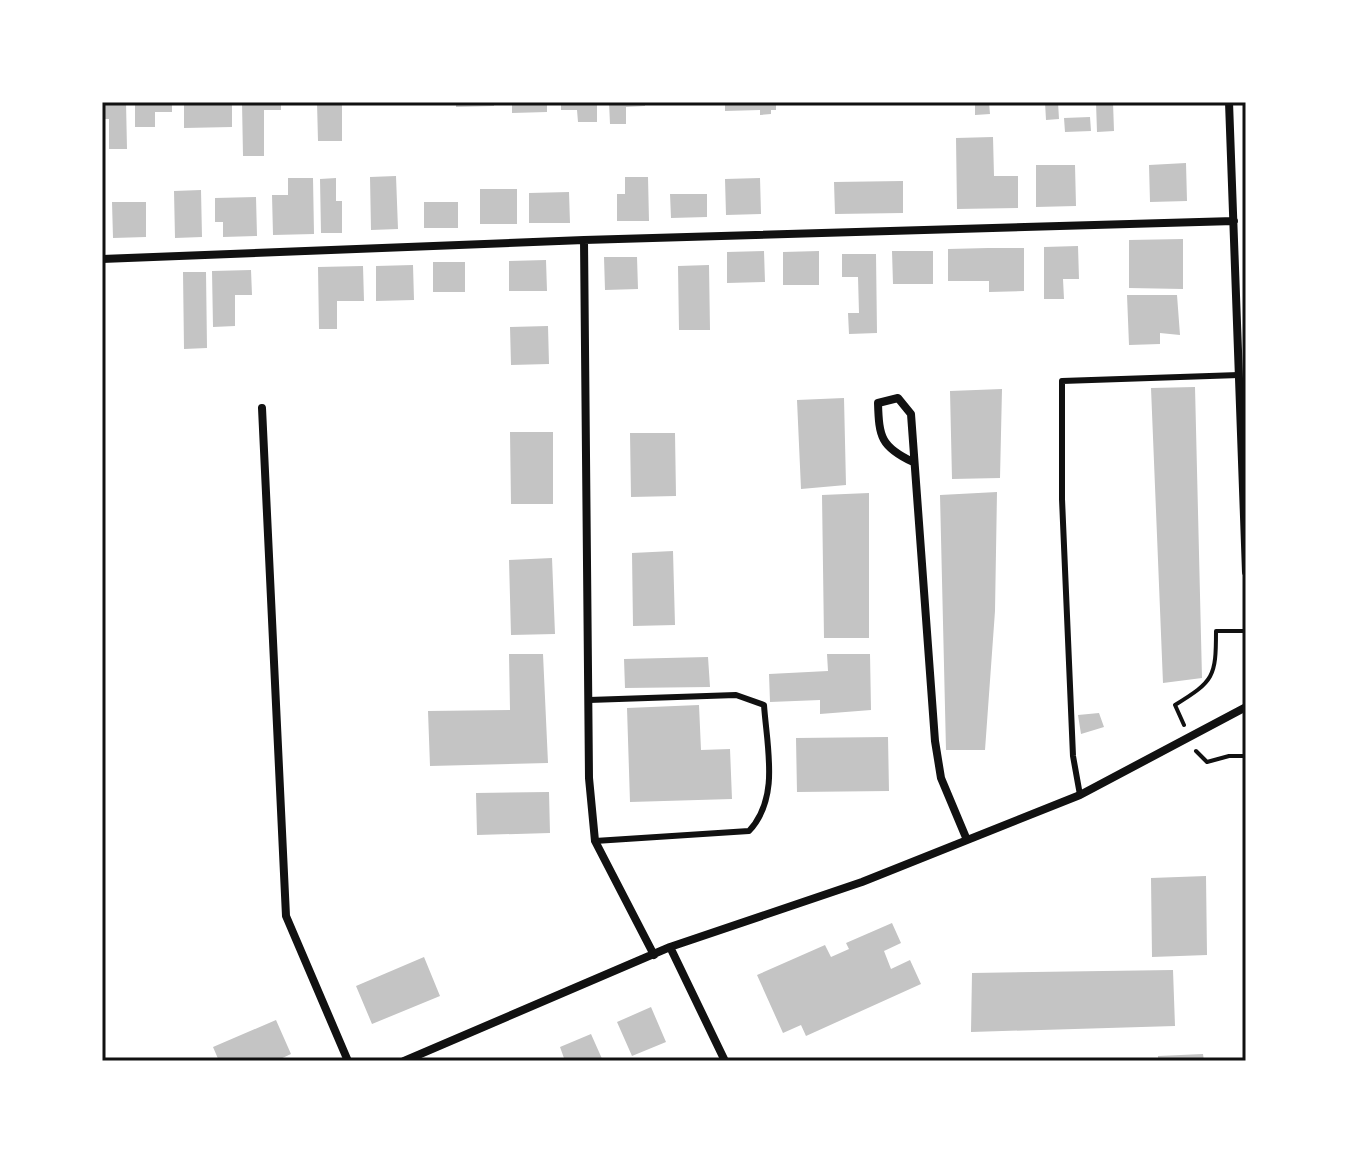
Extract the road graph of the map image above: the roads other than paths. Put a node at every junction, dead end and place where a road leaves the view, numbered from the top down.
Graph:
1 (1229, 102) edge
2 (1234, 221) junction
3 (584, 240) junction
4 (102, 259) edge
5 (1239, 375) junction
6 (262, 408) dead end
7 (913, 462) junction
8 (1246, 572) edge
9 (589, 700) junction
10 (1246, 707) edge
11 (1080, 795) junction
12 (967, 840) junction
13 (595, 841) junction
14 (670, 947) junction
15 (654, 955) junction
16 (348, 1061) edge
17 (404, 1061) edge
18 (725, 1061) edge

1 - 2 street
2 - 3 street
2 - 5 street
3 - 4 street
3 - 9 street
5 - 8 street
5 - 11 lane
6 - 16 street
7 - 7 street
7 - 12 street
9 - 13 street
9 - 13 lane
10 - 11 street
11 - 12 street
12 - 14 street
13 - 15 street
14 - 15 street
14 - 18 street
15 - 17 street

